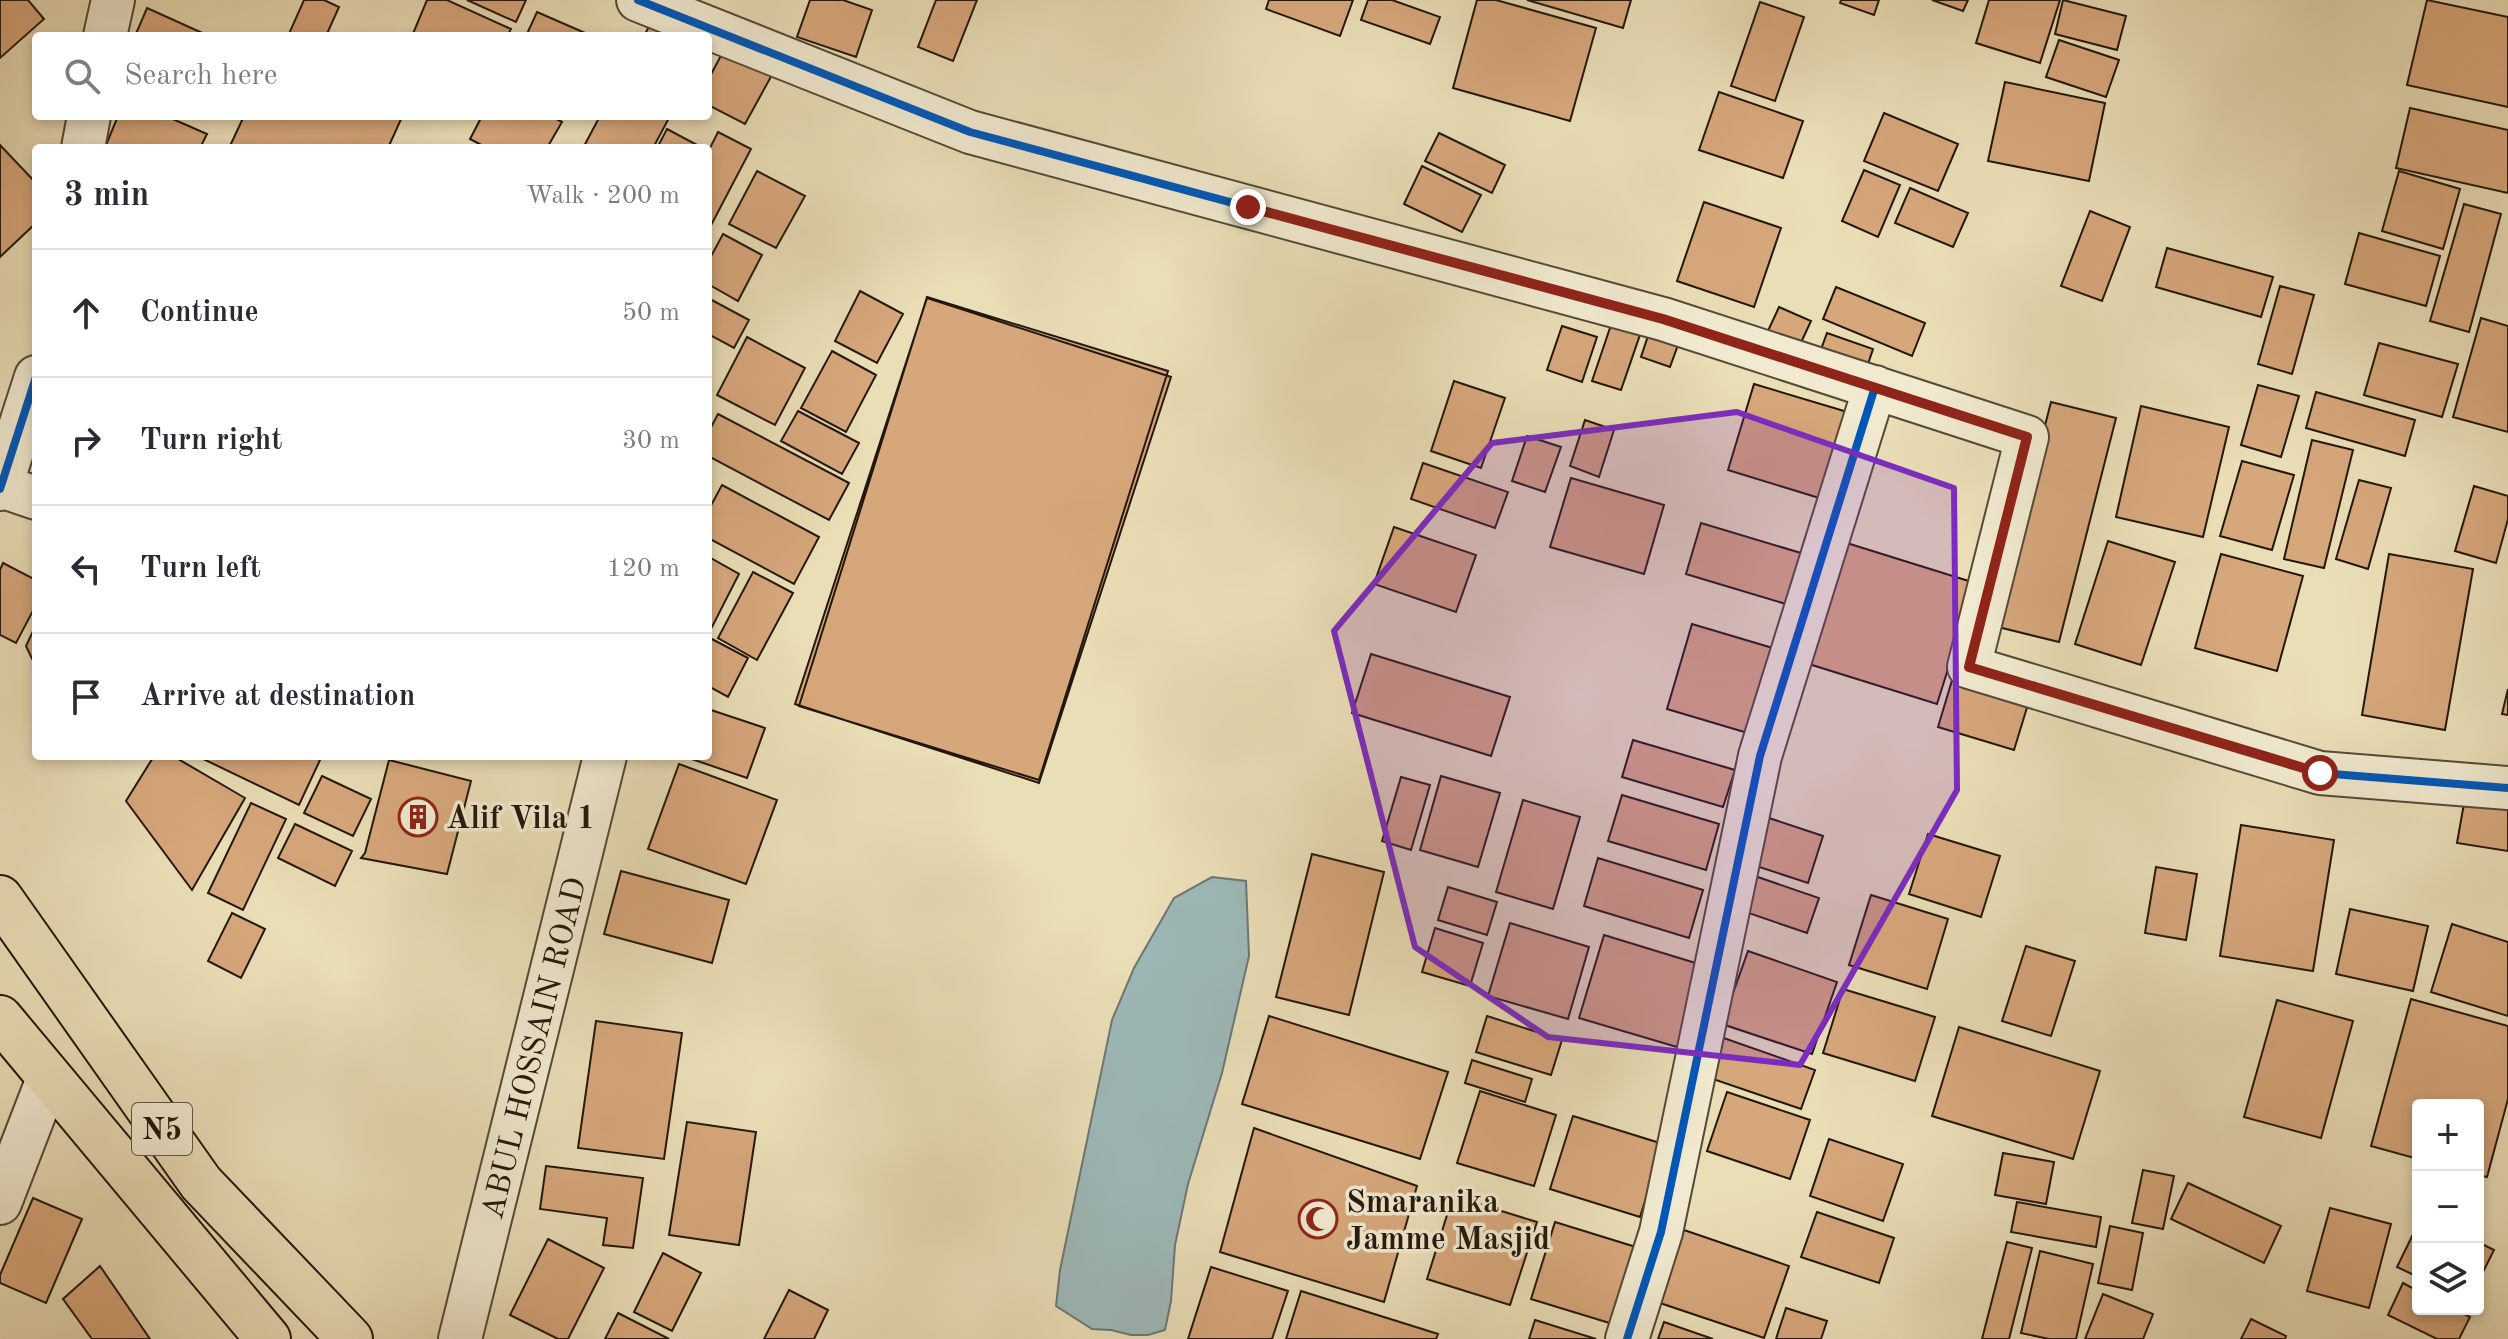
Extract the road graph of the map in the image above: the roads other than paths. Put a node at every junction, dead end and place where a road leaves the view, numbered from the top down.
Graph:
1 (113, 0) edge
2 (638, 0) edge
3 (106, 32) edge
4 (88, 120) edge
5 (84, 144) edge
6 (1875, 387) junction
7 (32, 389) edge
8 (0, 488) edge
9 (32, 497) edge
10 (604, 760) edge
11 (2508, 788) edge
12 (0, 898) edge
13 (0, 1018) edge
14 (49, 1076) junction
15 (0, 1203) edge
16 (268, 1339) edge
17 (350, 1339) edge
18 (460, 1339) edge
19 (1627, 1339) edge

1 - 3 street
2 - 6 street
4 - 5 street
6 - 11 street
6 - 19 street
7 - 8 street
8 - 9 street
10 - 18 street, ABUL HOSSAIN ROAD
12 - 17 highway, N5
13 - 14 highway, N5
14 - 15 street
14 - 16 highway, N5

